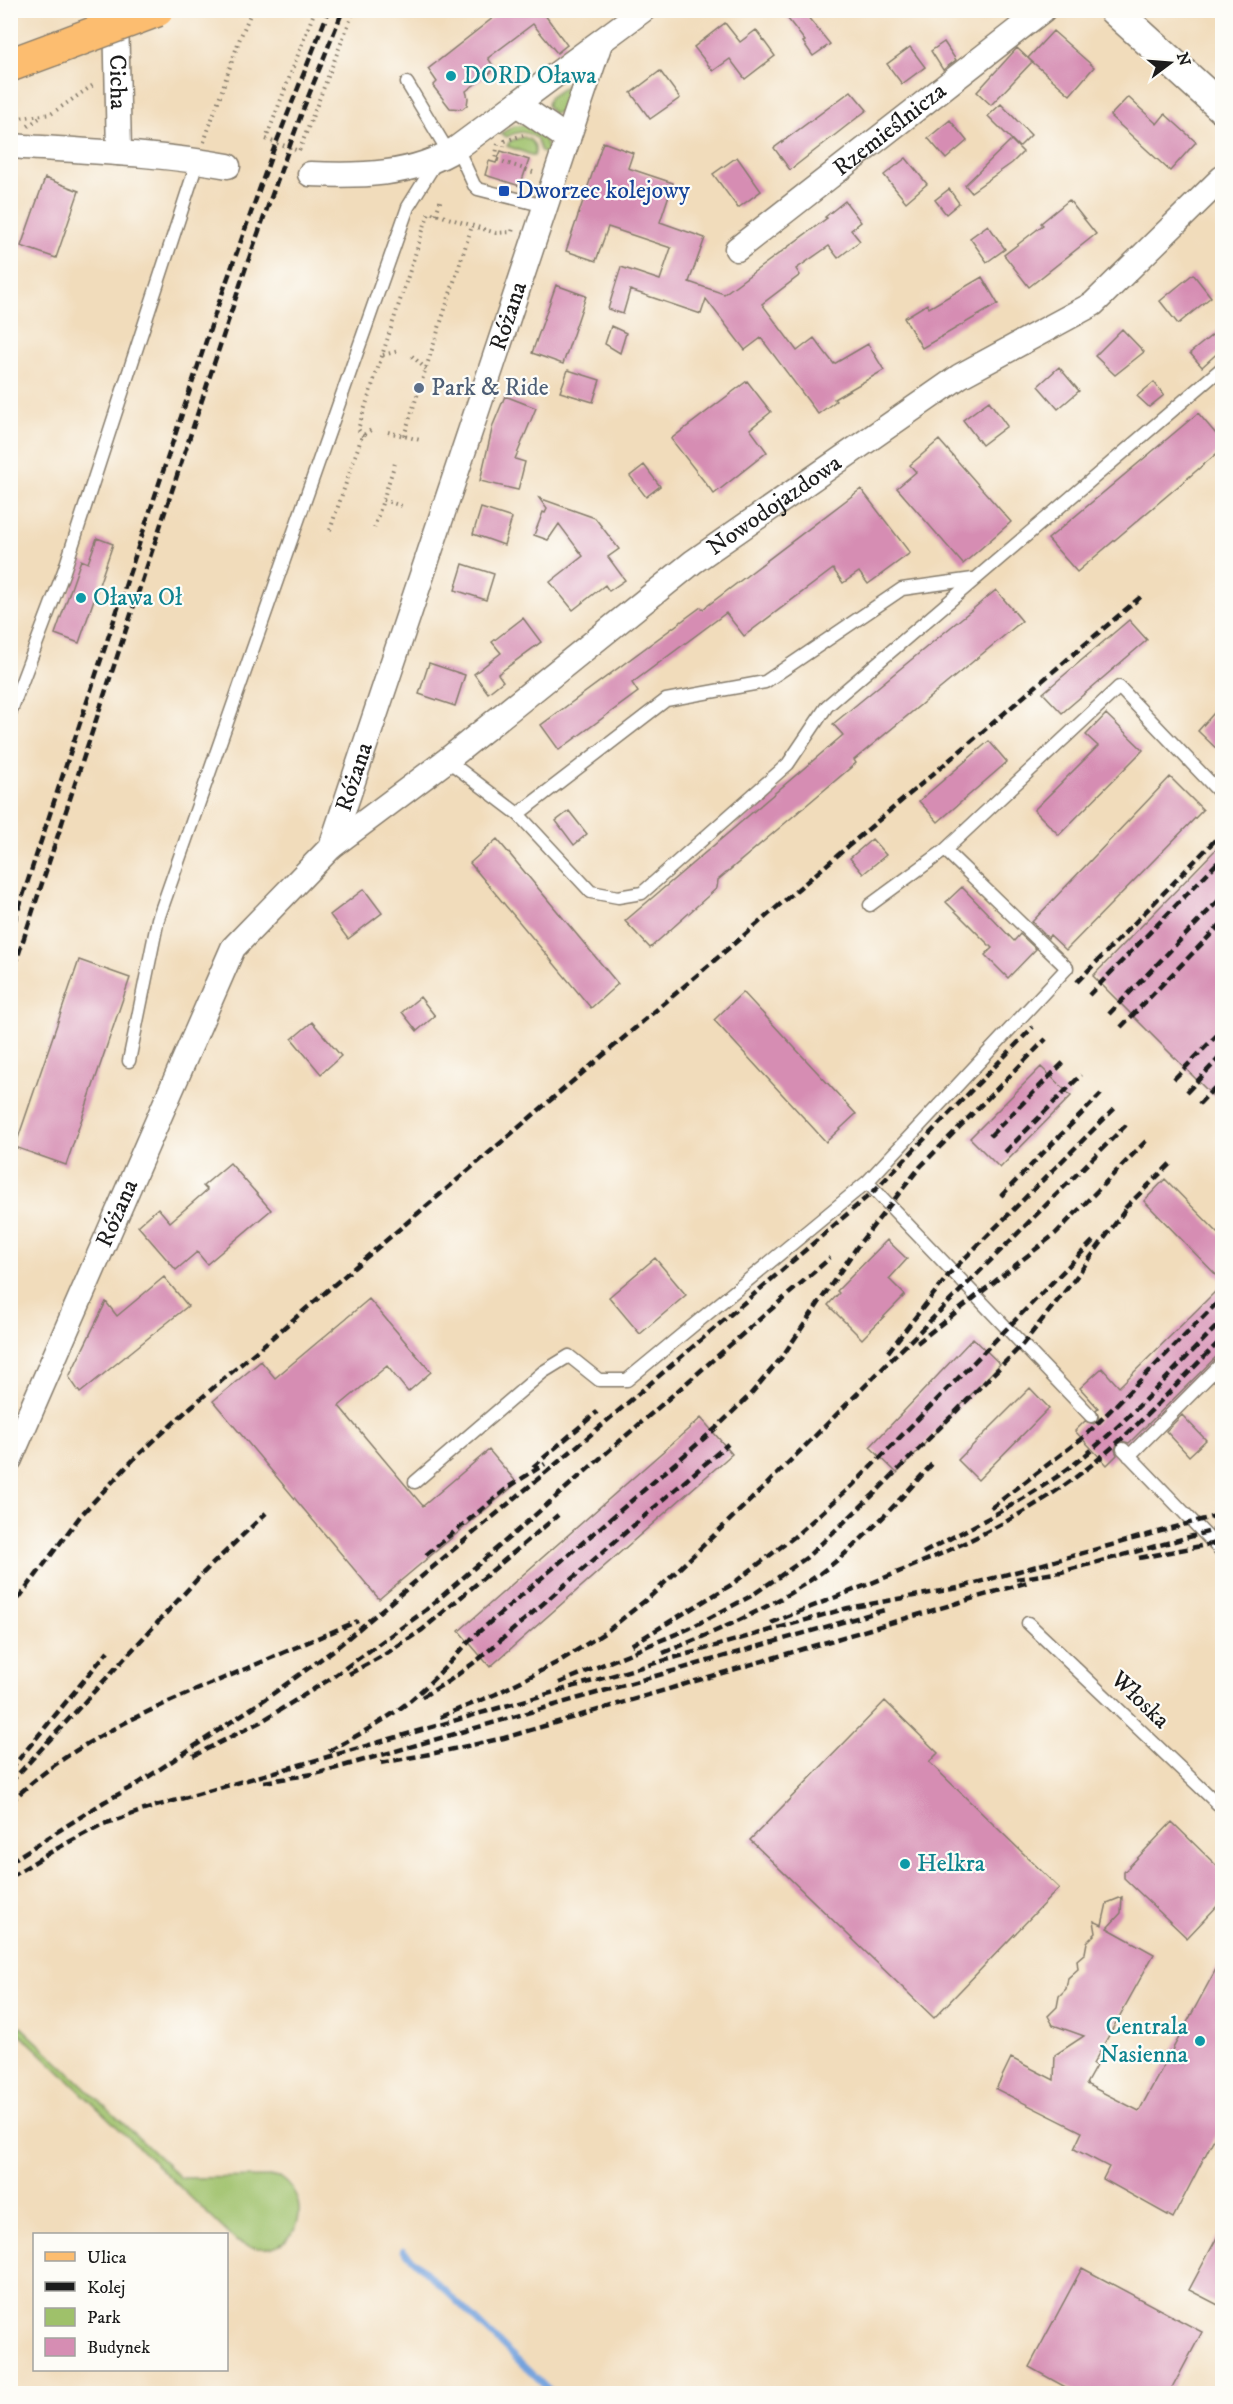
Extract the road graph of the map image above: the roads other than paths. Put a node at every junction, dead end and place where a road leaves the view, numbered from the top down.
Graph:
1 (116, 10) edge
2 (158, 10) edge
3 (643, 10) edge
4 (1043, 10) edge
5 (1114, 10) edge
6 (600, 43) junction
7 (10, 65) edge
8 (408, 83) dead end
9 (517, 104) junction
10 (1222, 108) edge
11 (568, 139) junction
12 (10, 146) edge
13 (119, 153) junction
14 (448, 153) junction
15 (198, 160) junction
16 (228, 166) dead end
17 (310, 174) dead end
18 (1222, 178) edge
19 (545, 206) junction
20 (737, 249) dead end
21 (1222, 368) edge
22 (974, 579) junction
23 (10, 713) edge
24 (447, 760) junction
25 (1222, 795) edge
26 (518, 814) junction
27 (331, 847) junction
28 (945, 850) junction
29 (870, 905) dead end
30 (129, 1061) dead end
31 (867, 1182) junction
32 (1222, 1364) edge
33 (1091, 1416) dead end
34 (10, 1459) edge
35 (415, 1482) dead end
36 (1222, 1552) edge
37 (1028, 1623) dead end
38 (1222, 1808) edge

1 - 13 street, Cicha
2 - 7 main road, bridge
3 - 6 street
4 - 20 street, Rzemieślnicza
5 - 10 street
6 - 9 street
6 - 11 street, Różana
8 - 14 lane
9 - 11 street
9 - 14 street
11 - 19 street, Różana
12 - 13 street
13 - 15 street
14 - 17 street
14 - 19 lane
14 - 30 lane
15 - 16 street
15 - 23 lane
18 - 24 street, Nowodojazdowa
19 - 27 street, Różana
21 - 22 lane
22 - 26 lane
22 - 26 lane
24 - 26 lane
24 - 27 street, Nowodojazdowa
25 - 28 lane
27 - 34 street, Różana
28 - 29 lane
28 - 31 lane
31 - 33 lane
31 - 35 lane
32 - 36 lane
37 - 38 lane, Włoska

